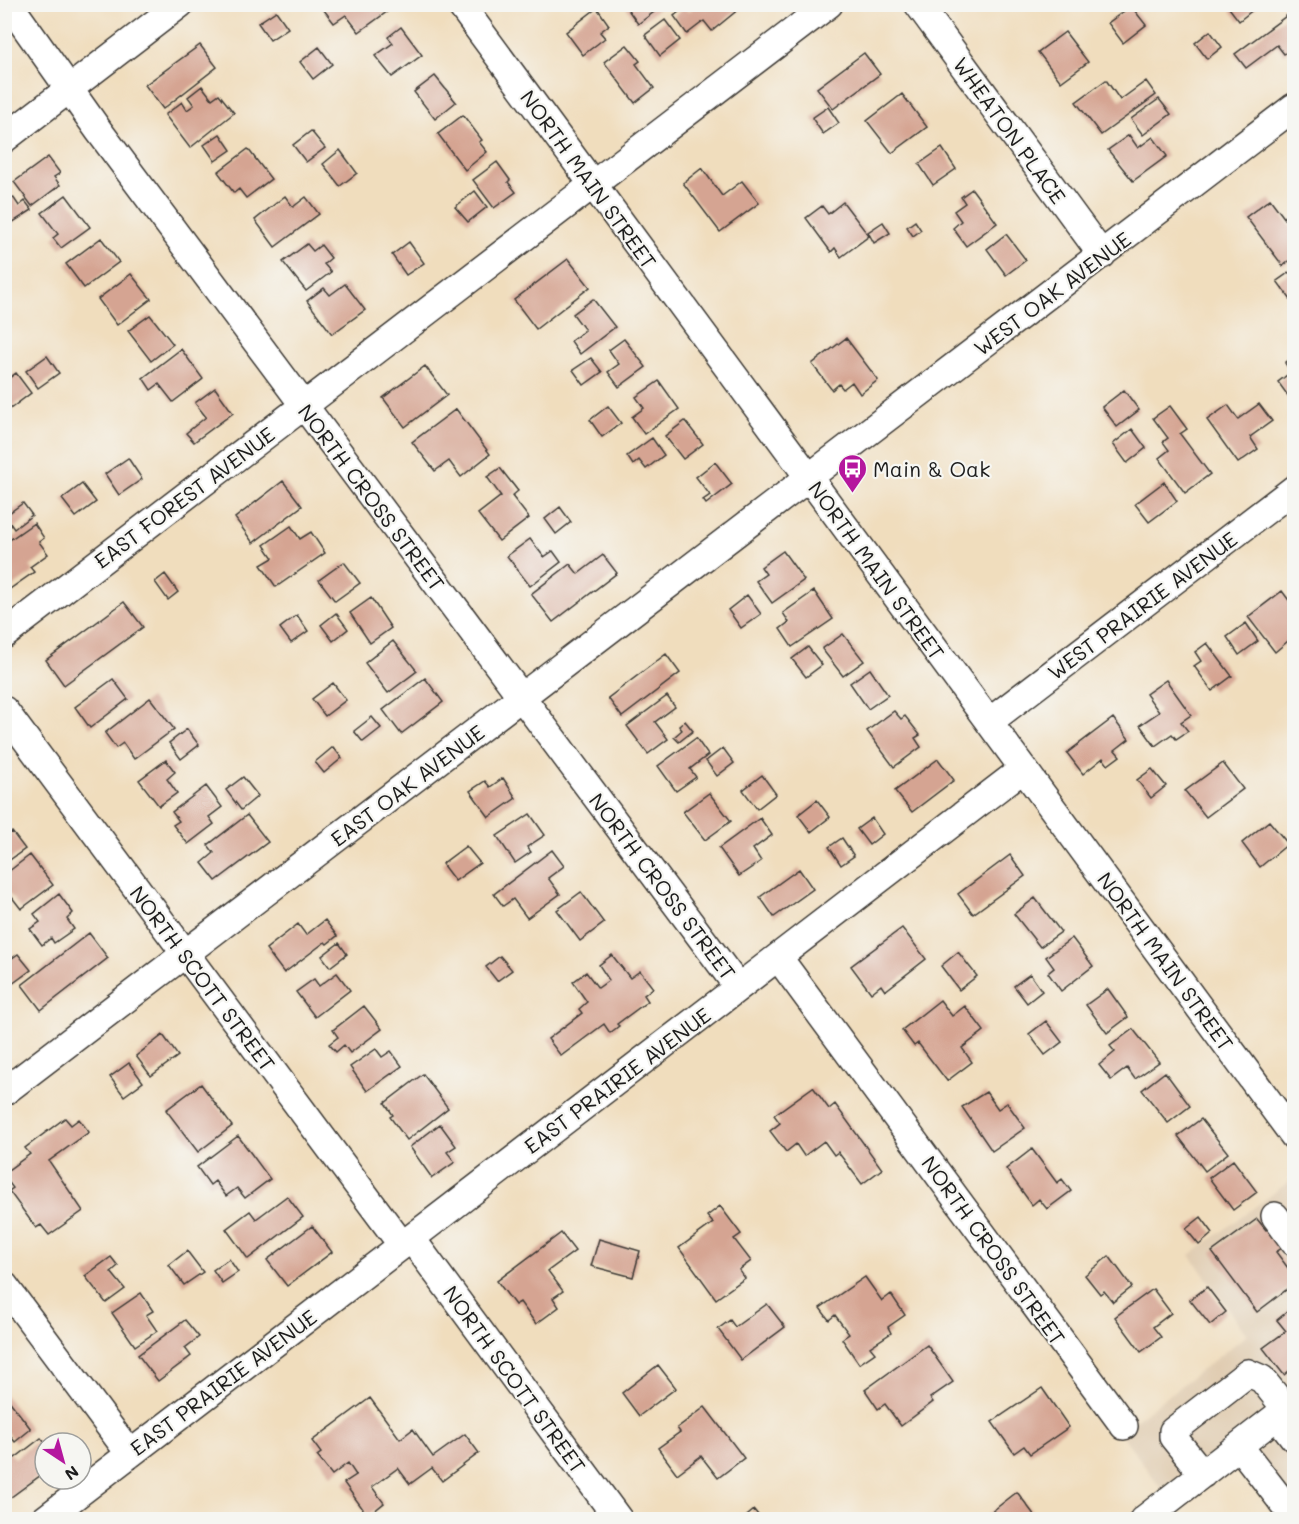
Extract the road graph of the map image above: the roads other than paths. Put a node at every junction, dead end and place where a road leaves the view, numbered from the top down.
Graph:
1 (9, 4) edge
2 (180, 4) edge
3 (460, 4) edge
4 (829, 4) edge
5 (918, 4) edge
6 (70, 89) junction
7 (1294, 107) edge
8 (4, 139) edge
9 (593, 185) junction
10 (1102, 255) junction
11 (304, 406) junction
12 (809, 478) junction
13 (1294, 489) edge
14 (4, 635) edge
15 (522, 697) junction
16 (4, 710) edge
17 (989, 722) junction
18 (1023, 769) junction
19 (185, 954) junction
20 (778, 957) junction
21 (738, 987) junction
22 (4, 1092) edge
23 (1294, 1136) edge
24 (1275, 1216) dead end
25 (407, 1242) junction
26 (1294, 1242) edge
27 (4, 1285) edge
28 (1286, 1410) edge
29 (1124, 1426) dead end
30 (1294, 1438) edge
31 (1239, 1446) junction
32 (130, 1454) junction
33 (1203, 1474) junction
34 (1294, 1516) edge
35 (44, 1520) edge
36 (619, 1520) edge
37 (1143, 1520) edge

1 - 6 street, NORTH CROSS STREET
2 - 6 street
3 - 9 street, NORTH MAIN STREET
4 - 9 street, EAST FOREST AVENUE
5 - 10 street, WHEATON PLACE
6 - 8 street
6 - 11 street, NORTH CROSS STREET
7 - 10 street, WEST OAK AVENUE
9 - 11 street, EAST FOREST AVENUE
9 - 12 street, NORTH MAIN STREET
10 - 12 street, WEST OAK AVENUE
11 - 14 street, EAST FOREST AVENUE
11 - 15 street, NORTH CROSS STREET
12 - 15 street, EAST OAK AVENUE
12 - 17 street, NORTH MAIN STREET
13 - 17 street, WEST PRAIRIE AVENUE
15 - 19 street, EAST OAK AVENUE
15 - 21 street, NORTH CROSS STREET
16 - 19 street, NORTH SCOTT STREET
17 - 18 street, NORTH MAIN STREET
18 - 20 street, EAST PRAIRIE AVENUE
18 - 23 street, NORTH MAIN STREET
19 - 22 street, EAST OAK AVENUE
19 - 25 street, NORTH SCOTT STREET
20 - 21 street, EAST PRAIRIE AVENUE
20 - 29 street, NORTH CROSS STREET
21 - 25 street, EAST PRAIRIE AVENUE
24 - 26 street
25 - 32 street, EAST PRAIRIE AVENUE
25 - 36 street, NORTH SCOTT STREET
27 - 32 street
28 - 30 street
28 - 31 street
28 - 33 street
31 - 33 street
31 - 34 street
32 - 35 street, EAST PRAIRIE AVENUE
33 - 37 street

